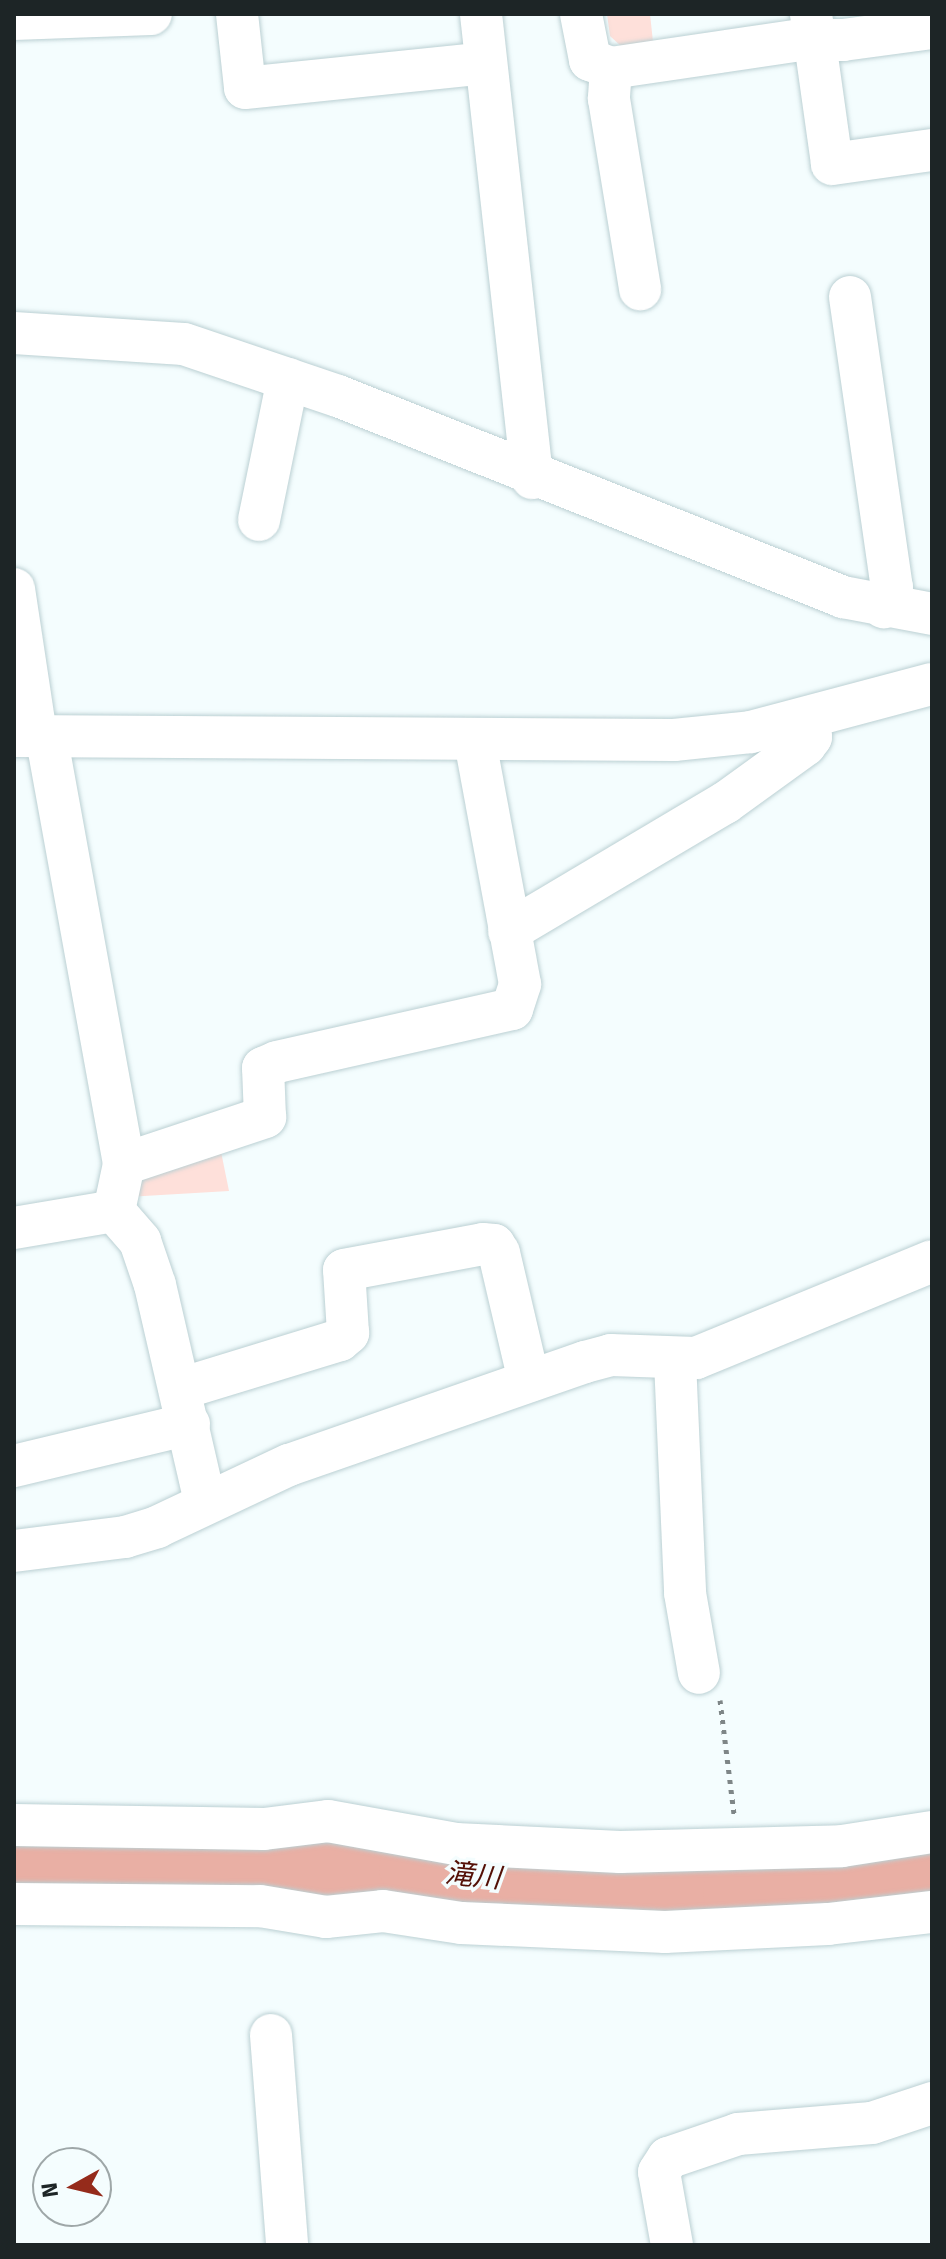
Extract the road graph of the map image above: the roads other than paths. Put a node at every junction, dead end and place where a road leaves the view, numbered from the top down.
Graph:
1 (151, 14) edge
2 (237, 14) edge
3 (481, 14) edge
4 (581, 14) edge
5 (14, 19) edge
6 (812, 27) edge
7 (932, 28) edge
8 (486, 63) junction
9 (611, 68) junction
10 (932, 150) edge
11 (640, 289) dead end
12 (850, 297) dead end
13 (14, 333) edge
14 (288, 379) junction
15 (532, 478) junction
16 (259, 520) dead end
17 (14, 589) edge
18 (884, 607) junction
19 (932, 614) edge
20 (932, 684) edge
21 (807, 718) junction
22 (32, 737) edge
23 (475, 741) junction
24 (509, 931) junction
25 (124, 1164) junction
26 (114, 1211) junction
27 (14, 1228) edge
28 (932, 1261) edge
29 (675, 1361) junction
30 (529, 1381) junction
31 (184, 1406) junction
32 (14, 1466) edge
33 (205, 1501) junction
34 (14, 1551) edge
35 (699, 1673) road end
36 (14, 1825) edge
37 (932, 1832) edge
38 (14, 1904) edge
39 (932, 1912) edge
40 (271, 2035) dead end
41 (932, 2103) edge
42 (287, 2245) edge
43 (672, 2245) edge

1 - 5 street
2 - 8 street
3 - 8 street
4 - 9 street
6 - 7 street
6 - 9 street
6 - 10 street
8 - 15 street
9 - 11 street
12 - 18 street
13 - 14 street
14 - 15 street
14 - 16 street
15 - 18 street
17 - 22 street
18 - 19 street
20 - 21 street
21 - 23 street
21 - 24 street
22 - 23 street
22 - 25 street
23 - 24 street
24 - 25 street
25 - 26 street
26 - 27 street
26 - 31 street
28 - 29 street
29 - 30 street
29 - 35 street
30 - 31 street
30 - 33 street
31 - 32 street
31 - 33 street
33 - 34 street
36 - 37 street
38 - 39 street
40 - 42 street
41 - 43 street

